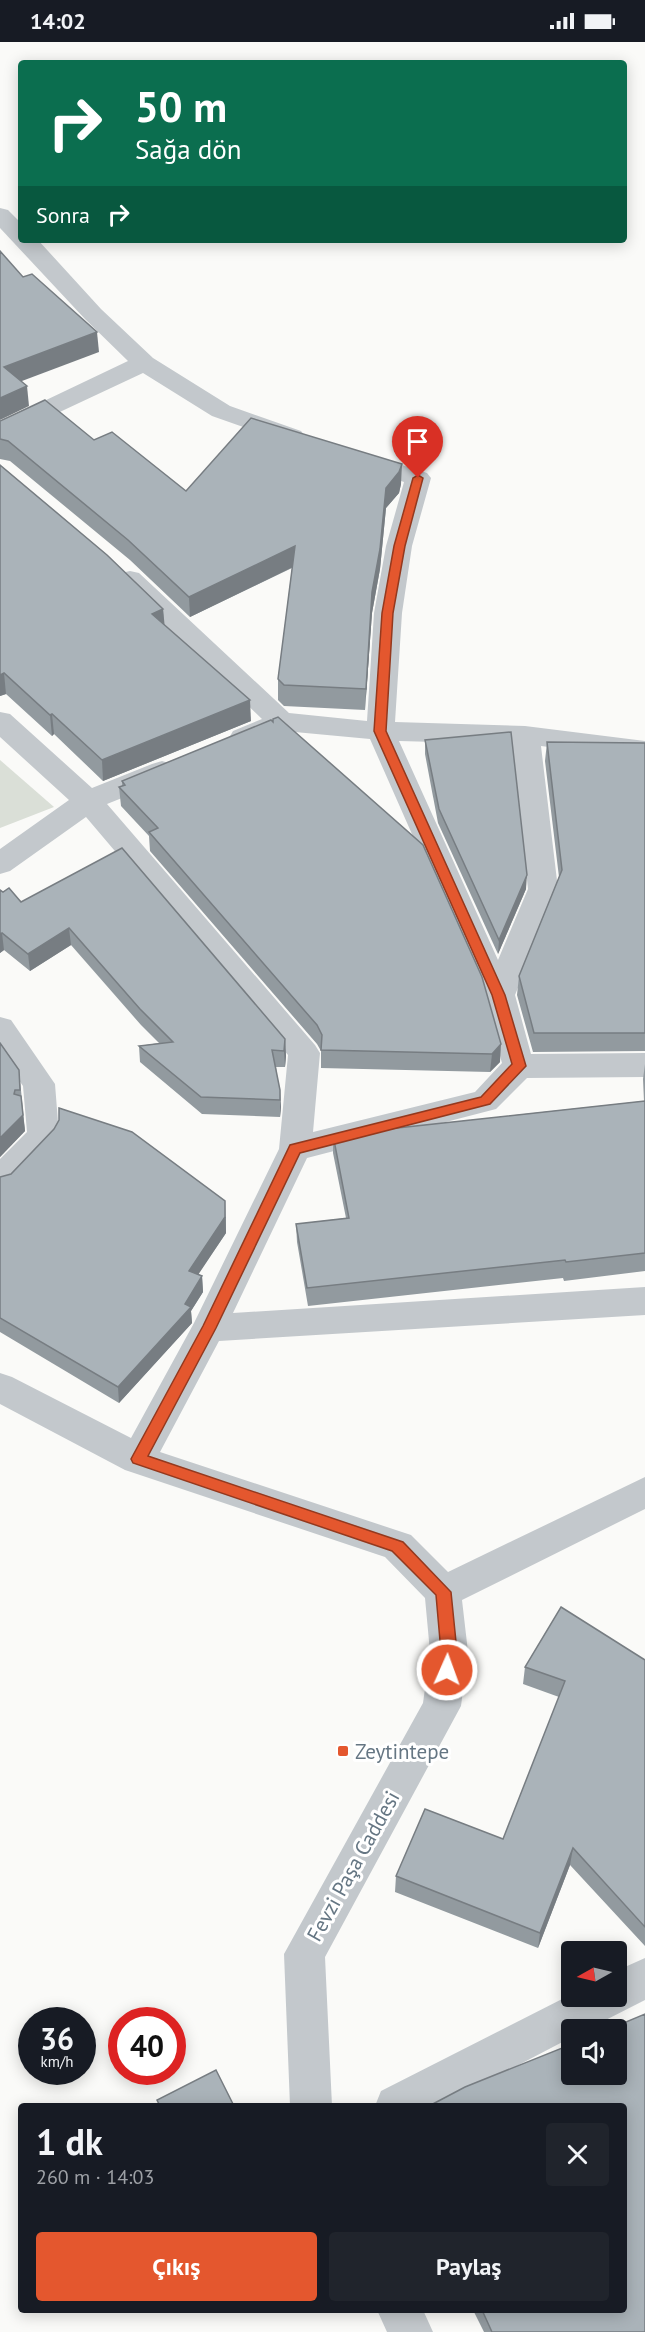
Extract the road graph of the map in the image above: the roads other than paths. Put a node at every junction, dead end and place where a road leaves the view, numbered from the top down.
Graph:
1 (0, 215) edge
2 (18, 233) edge
3 (28, 243) edge
4 (144, 363) junction
5 (0, 432) edge
6 (110, 560) edge
7 (0, 721) edge
8 (281, 722) junction
9 (380, 731) junction
10 (525, 735) junction
11 (217, 749) edge
12 (645, 750) edge
13 (184, 762) edge
14 (88, 801) junction
15 (0, 864) edge
16 (499, 995) junction
17 (0, 1028) edge
18 (645, 1065) edge
19 (519, 1066) junction
20 (295, 1149) junction
21 (0, 1180) edge
22 (645, 1301) edge
23 (209, 1328) junction
24 (0, 1387) edge
25 (138, 1459) junction
26 (645, 1492) edge
27 (443, 1592) junction
28 (645, 1978) edge
29 (627, 1987) edge
30 (588, 2007) edge
31 (311, 2103) edge
32 (402, 2103) edge
33 (401, 2313) edge
34 (411, 2332) edge

1 - 2 street
3 - 4 street
4 - 5 street
4 - 9 street
6 - 8 street
7 - 14 street
8 - 9 street
8 - 11 street
9 - 10 street
9 - 16 street
10 - 12 street
10 - 16 street
13 - 14 street
14 - 15 street
14 - 20 street
16 - 19 street
17 - 21 street
18 - 19 street
19 - 20 street
20 - 23 street
22 - 23 street
23 - 25 street
24 - 25 street
25 - 27 street
26 - 27 street
27 - 31 street, Fevzi Paşa Caddesi
28 - 29 street
30 - 32 street
33 - 34 street

